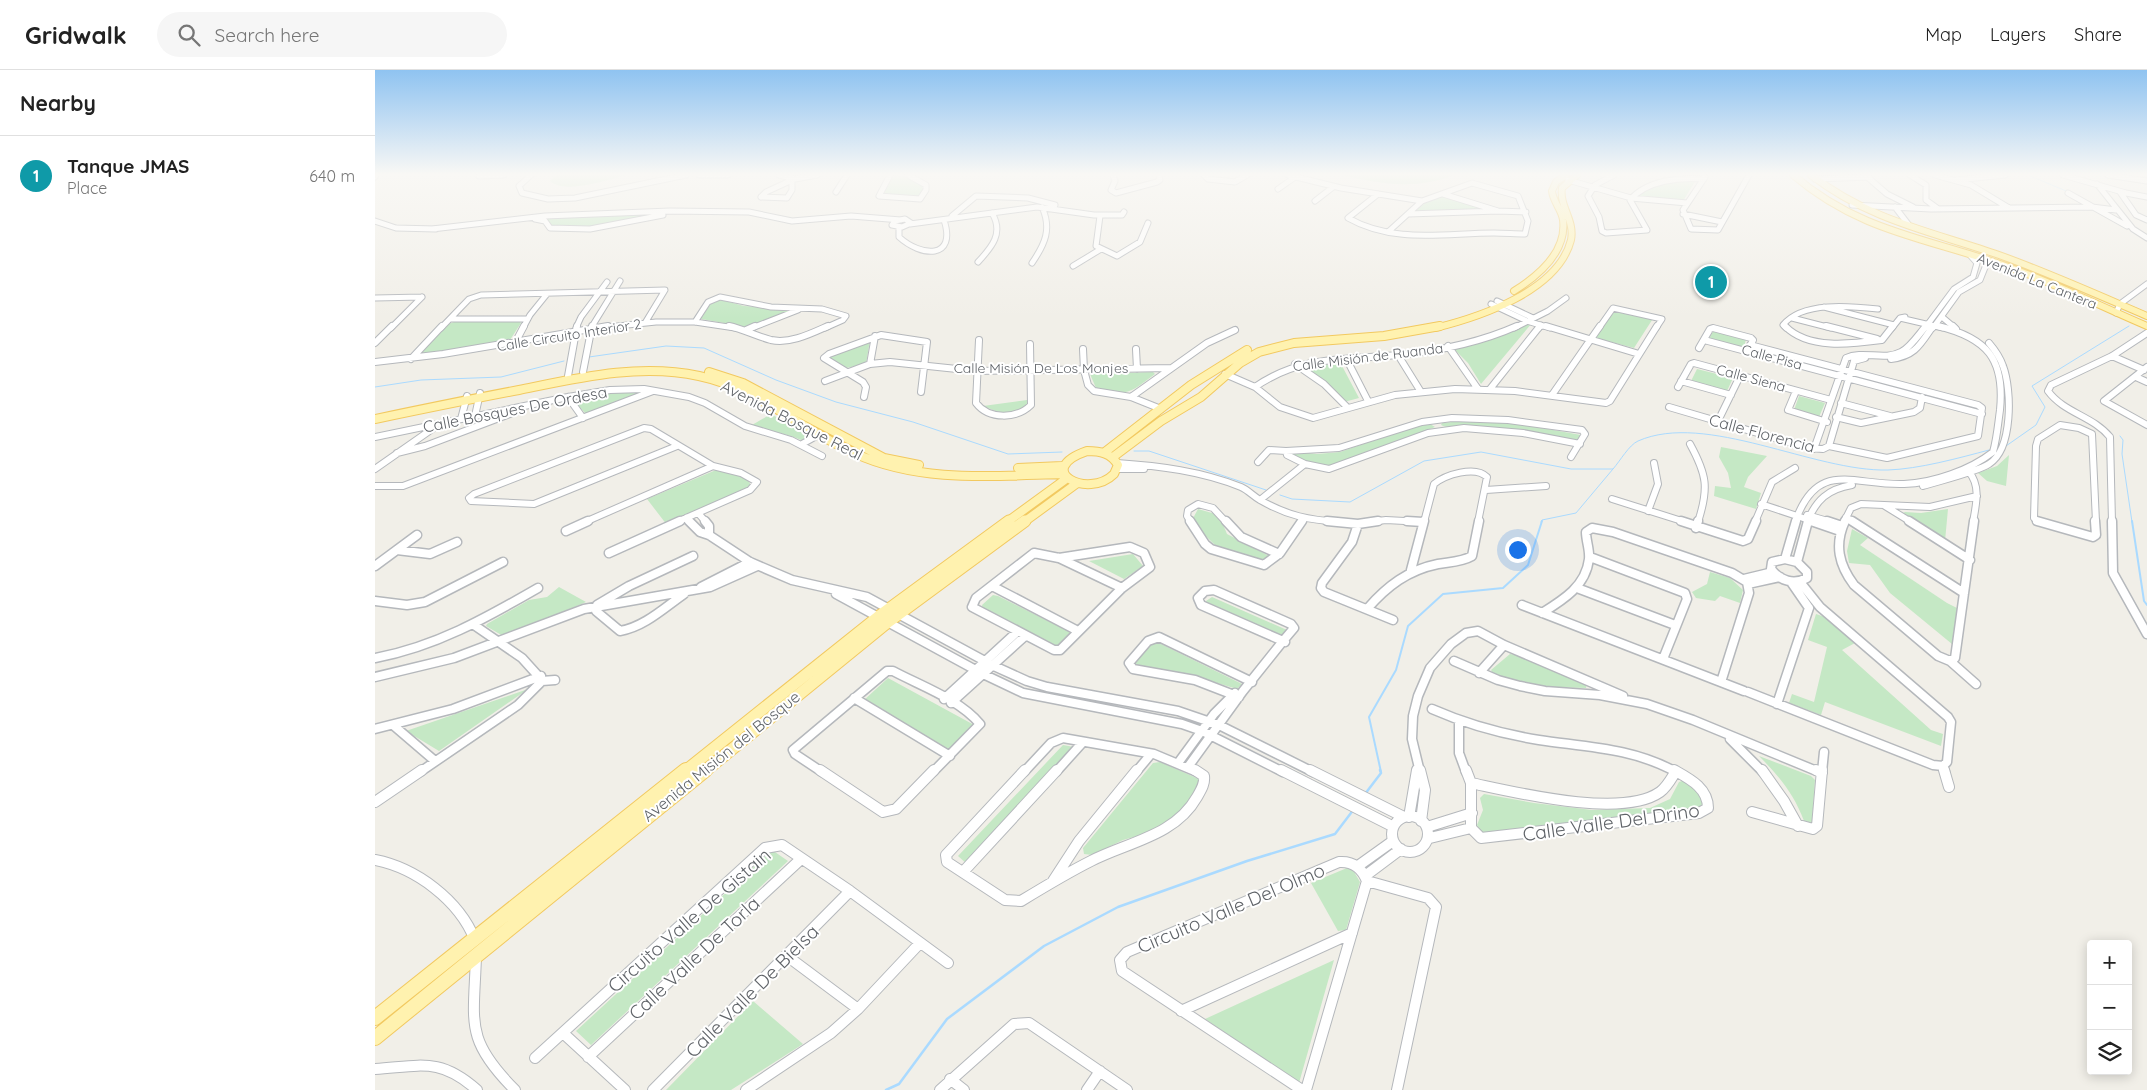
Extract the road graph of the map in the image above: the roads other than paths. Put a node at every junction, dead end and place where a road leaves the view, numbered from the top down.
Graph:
1 (893, 222) edge
2 (1722, 222) edge
3 (380, 223) edge
4 (483, 223) edge
5 (498, 223) edge
6 (547, 223) edge
7 (620, 223) edge
8 (910, 223) joint
9 (915, 223) edge
10 (945, 223) edge
11 (998, 223) edge
12 (1048, 223) edge
13 (1099, 223) edge
14 (1148, 223) dead end
15 (1357, 223) edge
16 (1398, 223) edge
17 (1527, 223) edge
18 (1563, 223) edge
19 (1571, 223) edge
20 (1600, 223) edge
21 (1643, 223) edge
22 (1688, 223) edge
23 (1868, 223) edge
24 (1892, 223) edge
25 (2121, 223) edge
26 (2127, 223) edge
27 (899, 228) junction
28 (433, 229) junction
29 (2133, 229) junction
30 (1388, 232) junction
31 (2147, 238) edge
32 (1101, 249) junction
33 (1555, 250) junction
34 (1969, 254) junction
35 (1561, 259) junction
36 (978, 262) dead end
37 (1032, 263) dead end
38 (1986, 264) junction
39 (1073, 266) dead end
40 (1977, 266) junction
41 (607, 282) dead end
42 (620, 282) dead end
43 (2147, 284) edge
44 (1959, 286) junction
45 (1965, 288) junction
46 (599, 292) junction
47 (612, 292) junction
48 (547, 294) junction
49 (375, 298) edge
50 (1566, 298) dead end
51 (2109, 300) junction
52 (1497, 304) junction
53 (2096, 304) junction
54 (2120, 304) junction
55 (1822, 307) junction
56 (802, 308) junction
57 (1878, 309) dead end
58 (2116, 312) junction
59 (2144, 314) edge
60 (2125, 316) junction
61 (1942, 317) junction
62 (1792, 318) junction
63 (450, 319) junction
64 (527, 319) junction
65 (1534, 320) junction
66 (1527, 321) junction
67 (1932, 321) junction
68 (645, 323) junction
69 (695, 323) junction
70 (1541, 325) junction
71 (1894, 325) junction
72 (2147, 326) edge
73 (590, 329) junction
74 (746, 330) junction
75 (1235, 330) dead end
76 (574, 332) junction
77 (2147, 333) edge
78 (1968, 334) junction
79 (875, 336) junction
80 (979, 340) dead end
81 (1590, 340) junction
82 (1704, 340) junction
83 (1882, 340) junction
84 (375, 343) edge
85 (515, 343) junction
86 (1030, 344) dead end
87 (1448, 346) junction
88 (1187, 347) dead end
89 (1908, 347) junction
90 (1083, 348) dead end
91 (1699, 348) dead end
92 (1749, 348) junction
93 (1136, 350) dead end
94 (1196, 350) junction
95 (1916, 350) junction
96 (1902, 352) junction
97 (1639, 354) junction
98 (1398, 355) junction
99 (2114, 355) junction
100 (1910, 356) junction
101 (411, 359) junction
102 (1347, 360) junction
103 (375, 362) edge
104 (870, 364) junction
105 (1295, 364) junction
106 (924, 365) junction
107 (1137, 368) junction
108 (1171, 368) junction
109 (2146, 368) edge
110 (976, 370) junction
111 (1031, 370) junction
112 (1084, 370) junction
113 (583, 372) junction
114 (846, 372) junction
115 (1841, 372) junction
116 (1225, 374) junction
117 (1850, 374) junction
118 (568, 376) junction
119 (1741, 376) junction
120 (2136, 377) junction
121 (825, 381) dead end
122 (2147, 382) edge
123 (1255, 387) junction
124 (1478, 389) junction
125 (1490, 389) junction
126 (656, 390) junction
127 (1796, 390) junction
128 (1094, 391) junction
129 (921, 392) dead end
130 (1421, 392) junction
131 (1133, 395) junction
132 (1552, 395) junction
133 (1731, 395) junction
134 (479, 396) junction
135 (568, 397) junction
136 (864, 397) dead end
137 (1087, 397) dead end
138 (1922, 397) junction
139 (466, 398) junction
140 (1831, 400) junction
141 (1368, 401) junction
142 (1841, 403) junction
143 (531, 405) junction
144 (778, 406) junction
145 (1347, 407) junction
146 (1669, 407) dead end
147 (2065, 407) junction
148 (1163, 408) junction
149 (1999, 411) junction
150 (2007, 413) junction
151 (375, 414) edge
152 (1982, 414) junction
153 (2077, 414) junction
154 (475, 416) junction
155 (1836, 416) junction
156 (1892, 417) junction
157 (583, 418) junction
158 (375, 419) edge
159 (461, 419) junction
160 (1434, 420) junction
161 (1823, 421) junction
162 (1719, 422) junction
163 (439, 424) junction
164 (1156, 424) junction
165 (1834, 424) junction
166 (2066, 425) junction
167 (2147, 425) edge
168 (2079, 428) junction
169 (1440, 430) junction
170 (820, 434) junction
171 (375, 437) edge
172 (802, 444) junction
173 (1580, 444) junction
174 (1690, 444) dead end
175 (677, 446) junction
176 (1829, 446) junction
177 (1814, 449) junction
178 (1287, 451) junction
179 (397, 453) junction
180 (822, 456) dead end
181 (1571, 457) dead end
182 (1113, 460) junction
183 (1257, 462) dead end
184 (1654, 463) dead end
185 (1305, 464) junction
186 (713, 466) junction
187 (1795, 468) dead end
188 (375, 469) edge
189 (1969, 472) junction
190 (1067, 476) junction
191 (375, 486) edge
192 (1546, 486) dead end
193 (1907, 487) junction
194 (1486, 490) junction
195 (1977, 496) junction
196 (1612, 499) dead end
197 (1260, 500) junction
198 (1762, 502) junction
199 (1882, 504) junction
200 (1648, 511) junction
201 (698, 512) junction
202 (1799, 515) junction
203 (1846, 517) junction
204 (686, 518) junction
205 (1810, 518) junction
206 (1303, 519) junction
207 (1423, 522) junction
208 (1359, 524) junction
209 (1696, 528) junction
210 (1841, 528) junction
211 (566, 531) dead end
212 (417, 535) dead end
213 (709, 535) junction
214 (457, 542) dead end
215 (397, 550) junction
216 (609, 553) dead end
217 (1279, 554) junction
218 (693, 556) dead end
219 (1590, 557) junction
220 (1059, 558) junction
221 (1785, 559) junction
222 (1970, 560) junction
223 (503, 562) dead end
224 (1797, 562) junction
225 (753, 564) junction
226 (375, 566) edge
227 (1411, 570) junction
228 (1777, 575) junction
229 (1746, 582) junction
230 (1791, 582) junction
231 (1800, 582) junction
232 (992, 586) junction
233 (538, 588) dead end
234 (1122, 588) junction
235 (1577, 588) junction
236 (827, 589) junction
237 (687, 592) junction
238 (1965, 593) junction
239 (375, 601) edge
240 (1521, 605) dead end
241 (597, 606) junction
242 (1809, 608) junction
243 (1820, 608) junction
244 (1367, 609) junction
245 (895, 610) junction
246 (1542, 613) junction
247 (883, 619) junction
248 (1393, 620) dead end
249 (474, 625) junction
250 (1675, 625) junction
251 (1078, 631) junction
252 (1021, 633) junction
253 (2147, 634) edge
254 (501, 642) junction
255 (1285, 642) junction
256 (1504, 645) junction
257 (375, 658) edge
258 (1663, 659) junction
259 (1454, 661) dead end
260 (1951, 661) junction
261 (990, 664) junction
262 (980, 673) junction
263 (1479, 673) junction
264 (375, 677) edge
265 (541, 679) junction
266 (555, 680) dead end
267 (1252, 682) junction
268 (1721, 682) junction
269 (1976, 684) dead end
270 (1238, 694) junction
271 (854, 698) junction
272 (1630, 699) junction
273 (947, 701) junction
274 (1777, 704) junction
275 (1432, 709) dead end
276 (1209, 721) junction
277 (1459, 721) junction
278 (393, 725) junction
279 (1219, 725) junction
280 (375, 729) edge
281 (1207, 733) junction
282 (1723, 733) junction
283 (1083, 742) junction
284 (1824, 752) dead end
285 (1151, 754) junction
286 (950, 756) junction
287 (435, 761) junction
288 (1183, 765) junction
289 (1417, 765) junction
290 (1943, 766) junction
291 (1676, 771) junction
292 (1822, 773) junction
293 (1471, 783) junction
294 (1949, 787) dead end
295 (375, 802) edge
296 (1752, 812) dead end
297 (1472, 813) junction
298 (1407, 817) junction
299 (1424, 824) junction
300 (1392, 826) junction
301 (1798, 826) junction
302 (1471, 828) junction
303 (1430, 838) junction
304 (1393, 841) junction
305 (1401, 849) junction
306 (801, 858) junction
307 (375, 860) edge
308 (963, 872) junction
309 (1363, 873) junction
310 (1052, 883) junction
311 (850, 891) junction
312 (1352, 933) junction
313 (475, 937) junction
314 (920, 943) junction
315 (476, 954) junction
316 (787, 956) junction
317 (948, 963) dead end
318 (858, 1009) junction
319 (1181, 1011) junction
320 (375, 1018) edge
321 (563, 1033) junction
322 (375, 1038) edge
323 (588, 1057) junction
324 (535, 1058) dead end
325 (375, 1069) edge
326 (1100, 1071) junction
327 (950, 1079) junction
328 (477, 1090) edge
329 (515, 1090) edge
330 (625, 1090) edge
331 (653, 1090) edge
332 (747, 1090) edge
333 (940, 1090) edge
334 (964, 1090) edge
335 (1087, 1090) edge
336 (1127, 1090) edge
337 (1304, 1090) edge
338 (1397, 1090) edge

1 - 27 street
2 - 22 street
3 - 28 street
4 - 28 street
5 - 28 street
6 - 7 street
8 - 9 street
8 - 27 street
10 - 27 street
11 - 36 street
12 - 37 street
13 - 32 street
14 - 32 street
15 - 30 street
16 - 30 street
17 - 30 street
18 - 33 main road
19 - 35 main road
20 - 21 street
23 - 34 main road, Avenida La Cantera
24 - 51 main road, Avenida La Cantera
25 - 29 street
26 - 29 street
29 - 31 street
32 - 39 street
33 - 35 main road
33 - 52 main road
34 - 38 main road, Avenida La Cantera
34 - 40 street
35 - 52 main road
38 - 40 street
38 - 45 street
38 - 53 main road, Avenida La Cantera
40 - 44 street
41 - 46 street
42 - 47 street
43 - 54 street
44 - 45 street
44 - 67 street
45 - 61 street
46 - 47 street
46 - 48 street
46 - 76 street
47 - 68 street
47 - 73 street
48 - 63 street
48 - 64 street
49 - 84 street
50 - 65 street
51 - 53 main road
51 - 54 main road, Avenida La Cantera
52 - 65 street
52 - 66 street
52 - 116 main road
52 - 148 main road
53 - 58 main road, Avenida La Cantera
54 - 58 street
54 - 59 main road, Avenida La Cantera
55 - 57 street
55 - 62 street
55 - 71 street
56 - 69 street
56 - 74 street
56 - 74 street, Calle Circuito Interior 2
58 - 60 main road, Avenida La Cantera
59 - 60 main road
60 - 72 main road, Avenida La Cantera
61 - 67 street
61 - 78 street
62 - 83 street
62 - 83 street
63 - 64 street
63 - 101 street
64 - 85 street
65 - 66 street
65 - 70 street
66 - 87 street, Calle Misión de Ruanda
67 - 71 street
67 - 78 street
67 - 89 street
67 - 95 street
68 - 69 street, Calle Circuito Interior 2
68 - 73 street, Calle Circuito Interior 2
69 - 74 street, Calle Circuito Interior 2
70 - 81 street
70 - 125 street
71 - 83 street
73 - 76 street, Calle Circuito Interior 2
73 - 113 street
75 - 94 street
76 - 85 street, Calle Circuito Interior 2
76 - 118 street
77 - 99 street
78 - 149 street
78 - 150 street
79 - 104 street
79 - 106 street
79 - 114 street
80 - 110 street
81 - 97 street
81 - 97 street
81 - 132 street
82 - 91 street
82 - 92 street, Calle Pisa
82 - 92 street
85 - 101 street, Calle Circuito Interior 2
86 - 111 street
87 - 98 street, Calle Misión de Ruanda
87 - 124 street
88 - 94 street
89 - 95 street
89 - 96 street
90 - 112 street
92 - 115 street, Calle Pisa
93 - 107 street
94 - 108 street
95 - 100 street
96 - 100 street
96 - 115 street
97 - 132 street
98 - 102 street, Calle Misión de Ruanda
98 - 130 street
99 - 109 street
99 - 147 street
100 - 117 street
101 - 103 street, Calle Circuito Interior 2
102 - 105 street, Calle Misión de Ruanda
102 - 141 street
104 - 106 street, Calle Misión De Los Monjes
104 - 114 street, Calle Misión De Los Monjes
105 - 123 street, Calle Misión de Ruanda
105 - 145 street
106 - 110 street, Calle Misión De Los Monjes
106 - 129 street
107 - 108 street, Calle Misión De Los Monjes
107 - 112 street, Calle Misión De Los Monjes
108 - 131 street
109 - 120 street
110 - 111 street, Calle Misión De Los Monjes
110 - 111 street
111 - 112 street, Calle Misión De Los Monjes
112 - 128 street
113 - 118 main road, Avenida Bosque Real
113 - 144 main road, Avenida Bosque Real
114 - 121 street, Calle Misión De Los Monjes
114 - 136 street
115 - 117 street
115 - 140 street
116 - 123 street
116 - 164 main road
117 - 138 street
117 - 142 street
117 - 152 street
118 - 134 main road, Avenida Bosque Real
119 - 127 street, Calle Siena
119 - 133 street
119 - 133 street, Calle Siena
120 - 122 street
120 - 167 street
123 - 145 street
124 - 125 street
124 - 130 street
125 - 132 street
126 - 135 street, Calle Bosques De Ordesa
126 - 157 street
126 - 172 street, Calle Bosques De Ordesa
127 - 140 street, Calle Siena
127 - 161 street
128 - 131 street
128 - 137 street
130 - 141 street
131 - 148 street
133 - 162 street
134 - 139 main road, Avenida Bosque Real
134 - 144 main road, Avenida Bosque Real
134 - 154 street
135 - 143 street, Calle Bosques De Ordesa
135 - 157 street
138 - 152 street
138 - 156 street
139 - 151 main road, Avenida Bosque Real
139 - 158 main road, Avenida Bosque Real
139 - 159 street
140 - 161 street
141 - 145 street
142 - 155 street
142 - 156 street
143 - 154 street, Calle Bosques De Ordesa
143 - 179 street
144 - 170 main road, Avenida Bosque Real
144 - 190 main road, Avenida Bosque Real
146 - 162 street, Calle Florencia
147 - 153 street
147 - 166 street
148 - 164 main road
148 - 182 main road
149 - 150 street
149 - 193 street
150 - 189 street
152 - 176 street, Calle Florencia
153 - 168 street
153 - 253 street
154 - 159 street, Calle Bosques De Ordesa
155 - 156 street
155 - 165 street
157 - 191 street
159 - 163 street, Calle Bosques De Ordesa
160 - 169 street
160 - 173 street
160 - 178 street
161 - 165 street
161 - 177 street
162 - 177 street, Calle Florencia
163 - 171 street, Calle Bosques De Ordesa
163 - 179 street
164 - 182 main road
165 - 176 street
166 - 168 street
166 - 168 street
169 - 173 street
169 - 185 street
170 - 172 street
170 - 190 main road, Avenida Bosque Real
172 - 180 street, Calle Bosques De Ordesa
173 - 181 street
174 - 209 street
175 - 175 street
175 - 186 street
176 - 177 street, Calle Florencia
178 - 183 street
178 - 185 street
179 - 188 street
182 - 190 main road, Avenida Misión del Bosque
182 - 190 main road
182 - 197 street
184 - 200 street
185 - 197 street
186 - 201 street
186 - 211 street
187 - 198 street
189 - 193 street
189 - 195 street
190 - 245 main road, Avenida Misión del Bosque
192 - 194 street
193 - 202 street
193 - 205 street
194 - 207 street
194 - 227 street
195 - 199 street
195 - 222 street
196 - 200 street
197 - 206 street
198 - 202 street
198 - 209 street
199 - 203 street
199 - 222 street
200 - 209 street
201 - 204 street
201 - 213 street
202 - 205 street
202 - 221 street
203 - 210 street
203 - 238 street
204 - 213 street
204 - 216 street
205 - 210 street
205 - 224 street
206 - 208 street
206 - 217 street
207 - 208 street
207 - 227 street
208 - 244 street
210 - 260 street
212 - 215 street
213 - 225 street
214 - 215 street
215 - 226 street
217 - 217 street
218 - 241 street
219 - 229 street
219 - 235 street
219 - 250 street
220 - 232 street
220 - 234 street
220 - 234 street
221 - 224 street
221 - 228 street
222 - 238 street
223 - 239 street
224 - 231 street
225 - 236 street
225 - 237 street
227 - 244 street
228 - 229 street
228 - 230 street
229 - 268 street
230 - 231 street
230 - 242 street
231 - 243 street
232 - 251 street
232 - 252 street
233 - 249 street
234 - 251 street
235 - 246 street
235 - 250 street
236 - 245 street
236 - 247 street
237 - 241 street
237 - 241 street
238 - 260 street
240 - 246 street
241 - 254 street
242 - 243 street
242 - 274 street
243 - 290 street
244 - 248 street
245 - 247 main road, Avenida Misión del Bosque
245 - 261 street
246 - 258 street
247 - 262 street
247 - 313 main road, Avenida Misión del Bosque
247 - 315 main road, Avenida Misión del Bosque
249 - 254 street
249 - 257 street
250 - 258 street
251 - 252 street
252 - 261 street
254 - 264 street
254 - 265 street
255 - 255 street
255 - 267 street
256 - 263 street
256 - 272 street
256 - 289 street
258 - 268 street
259 - 263 street
260 - 269 street
261 - 262 street
261 - 276 street
262 - 273 street
262 - 281 street
263 - 272 street
265 - 266 street
265 - 278 street
265 - 287 street
267 - 270 street
267 - 270 street
268 - 274 street
270 - 276 street
270 - 279 street
271 - 273 street
271 - 286 street
271 - 286 street
272 - 282 street
273 - 286 street
274 - 290 street
275 - 277 street, Calle Valle Del Drino
276 - 279 street
276 - 281 street
277 - 291 street, Calle Valle Del Drino
277 - 293 street
278 - 280 street
278 - 287 street
279 - 281 street
279 - 298 street
281 - 288 street
281 - 300 street
282 - 292 street
282 - 301 street
283 - 285 street
283 - 308 street
283 - 308 street
284 - 292 street
285 - 288 street
285 - 310 street
287 - 295 street
288 - 310 street
289 - 298 street
289 - 299 street
290 - 294 street
291 - 293 street
291 - 302 street, Calle Valle Del Drino
292 - 301 street
293 - 297 street
296 - 301 street
297 - 299 street
297 - 302 street
298 - 299 street
298 - 300 street
299 - 303 street
300 - 304 street
302 - 303 street
303 - 305 street
304 - 305 street
304 - 309 street
305 - 309 street
306 - 311 street, Circuito Valle De Gistain
306 - 321 street, Circuito Valle De Gistain
306 - 323 street, Calle Valle De Torla
307 - 313 street
308 - 310 street
309 - 312 street
309 - 319 street, Circuito Valle Del Olmo
309 - 338 street, Circuito Valle Del Olmo
311 - 314 street, Circuito Valle De Gistain
311 - 316 street, Calle Valle De Bielsa
312 - 319 street
312 - 337 street
313 - 315 street
313 - 320 main road, Avenida Misión del Bosque
314 - 317 street, Circuito Valle De Gistain
314 - 318 street
315 - 322 main road, Avenida Misión del Bosque
315 - 329 street
316 - 318 street
316 - 331 street, Calle Valle De Bielsa
318 - 332 street
319 - 337 street, Circuito Valle Del Olmo
321 - 323 street
321 - 324 street, Circuito Valle De Gistain
323 - 330 street
325 - 328 street
326 - 327 street
326 - 335 street
326 - 336 street
327 - 333 street
327 - 334 street

